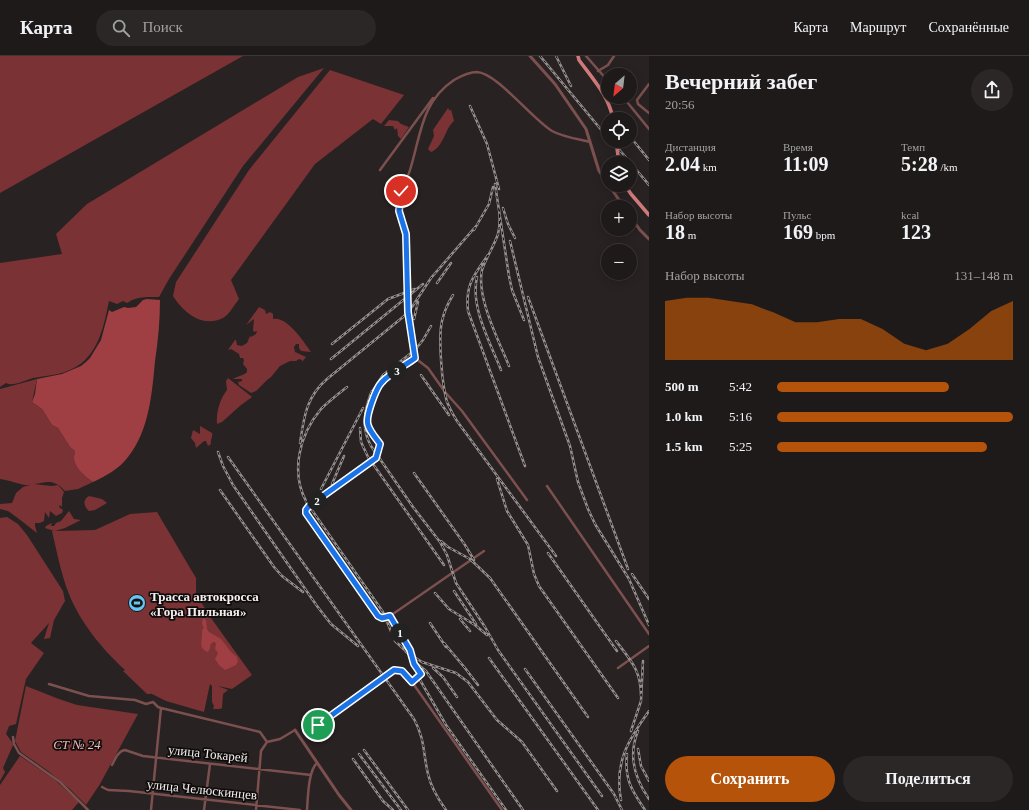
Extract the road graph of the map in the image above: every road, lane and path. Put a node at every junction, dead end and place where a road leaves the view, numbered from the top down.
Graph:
1 (530, 56) edge
2 (578, 56) edge
3 (586, 56) edge
4 (614, 56) edge
5 (598, 71) junction
6 (601, 74) edge
7 (649, 84) edge
8 (438, 93) junction
9 (629, 104) edge
10 (610, 112) edge
11 (649, 113) edge
12 (649, 129) edge
13 (591, 142) junction
14 (380, 170) dead end
15 (630, 192) edge
16 (619, 200) edge
17 (649, 215) edge
18 (637, 226) edge
19 (649, 239) edge
20 (415, 358) junction
21 (547, 486) dead end
22 (527, 500) dead end
23 (484, 551) dead end
24 (390, 616) junction
25 (649, 634) edge
26 (649, 646) edge
27 (618, 668) dead end
28 (412, 682) junction
29 (49, 684) dead end
30 (161, 708) junction
31 (318, 725) dead end
32 (295, 730) joint
33 (13, 737) dead end
34 (267, 742) junction
35 (156, 757) junction
36 (317, 763) junction
37 (210, 764) junction
38 (112, 765) dead end
39 (259, 769) junction
40 (311, 775) junction
41 (102, 787) dead end
42 (153, 794) junction
43 (205, 799) junction
44 (256, 805) junction
45 (88, 810) edge
46 (151, 810) edge
47 (204, 810) edge
48 (256, 810) edge
49 (300, 810) edge
50 (307, 810) edge
51 (351, 810) edge
52 (502, 810) edge

1 - 13 street
2 - 10 main road
3 - 5 street
4 - 5 street
5 - 6 street
7 - 11 street
8 - 13 street
8 - 14 street
8 - 20 street
9 - 12 street
13 - 16 street
15 - 17 main road
18 - 19 street
20 - 22 street
20 - 24 street
21 - 25 street
23 - 24 street
24 - 28 street
26 - 27 street
28 - 31 street
28 - 52 street
29 - 30 street
30 - 34 street
30 - 35 street
32 - 34 street
32 - 36 street
33 - 45 street
34 - 39 street
35 - 37 street, улица Токарей
35 - 38 street, улица Токарей
35 - 42 street
36 - 40 street
36 - 51 street
37 - 39 street, улица Токарей
37 - 43 street
39 - 40 street, улица Токарей
39 - 44 street
40 - 50 street
41 - 42 street, улица Челюскинцев
42 - 43 street, улица Челюскинцев
42 - 46 street
43 - 44 street, улица Челюскинцев
43 - 47 street
44 - 48 street
44 - 49 street, улица Челюскинцев

